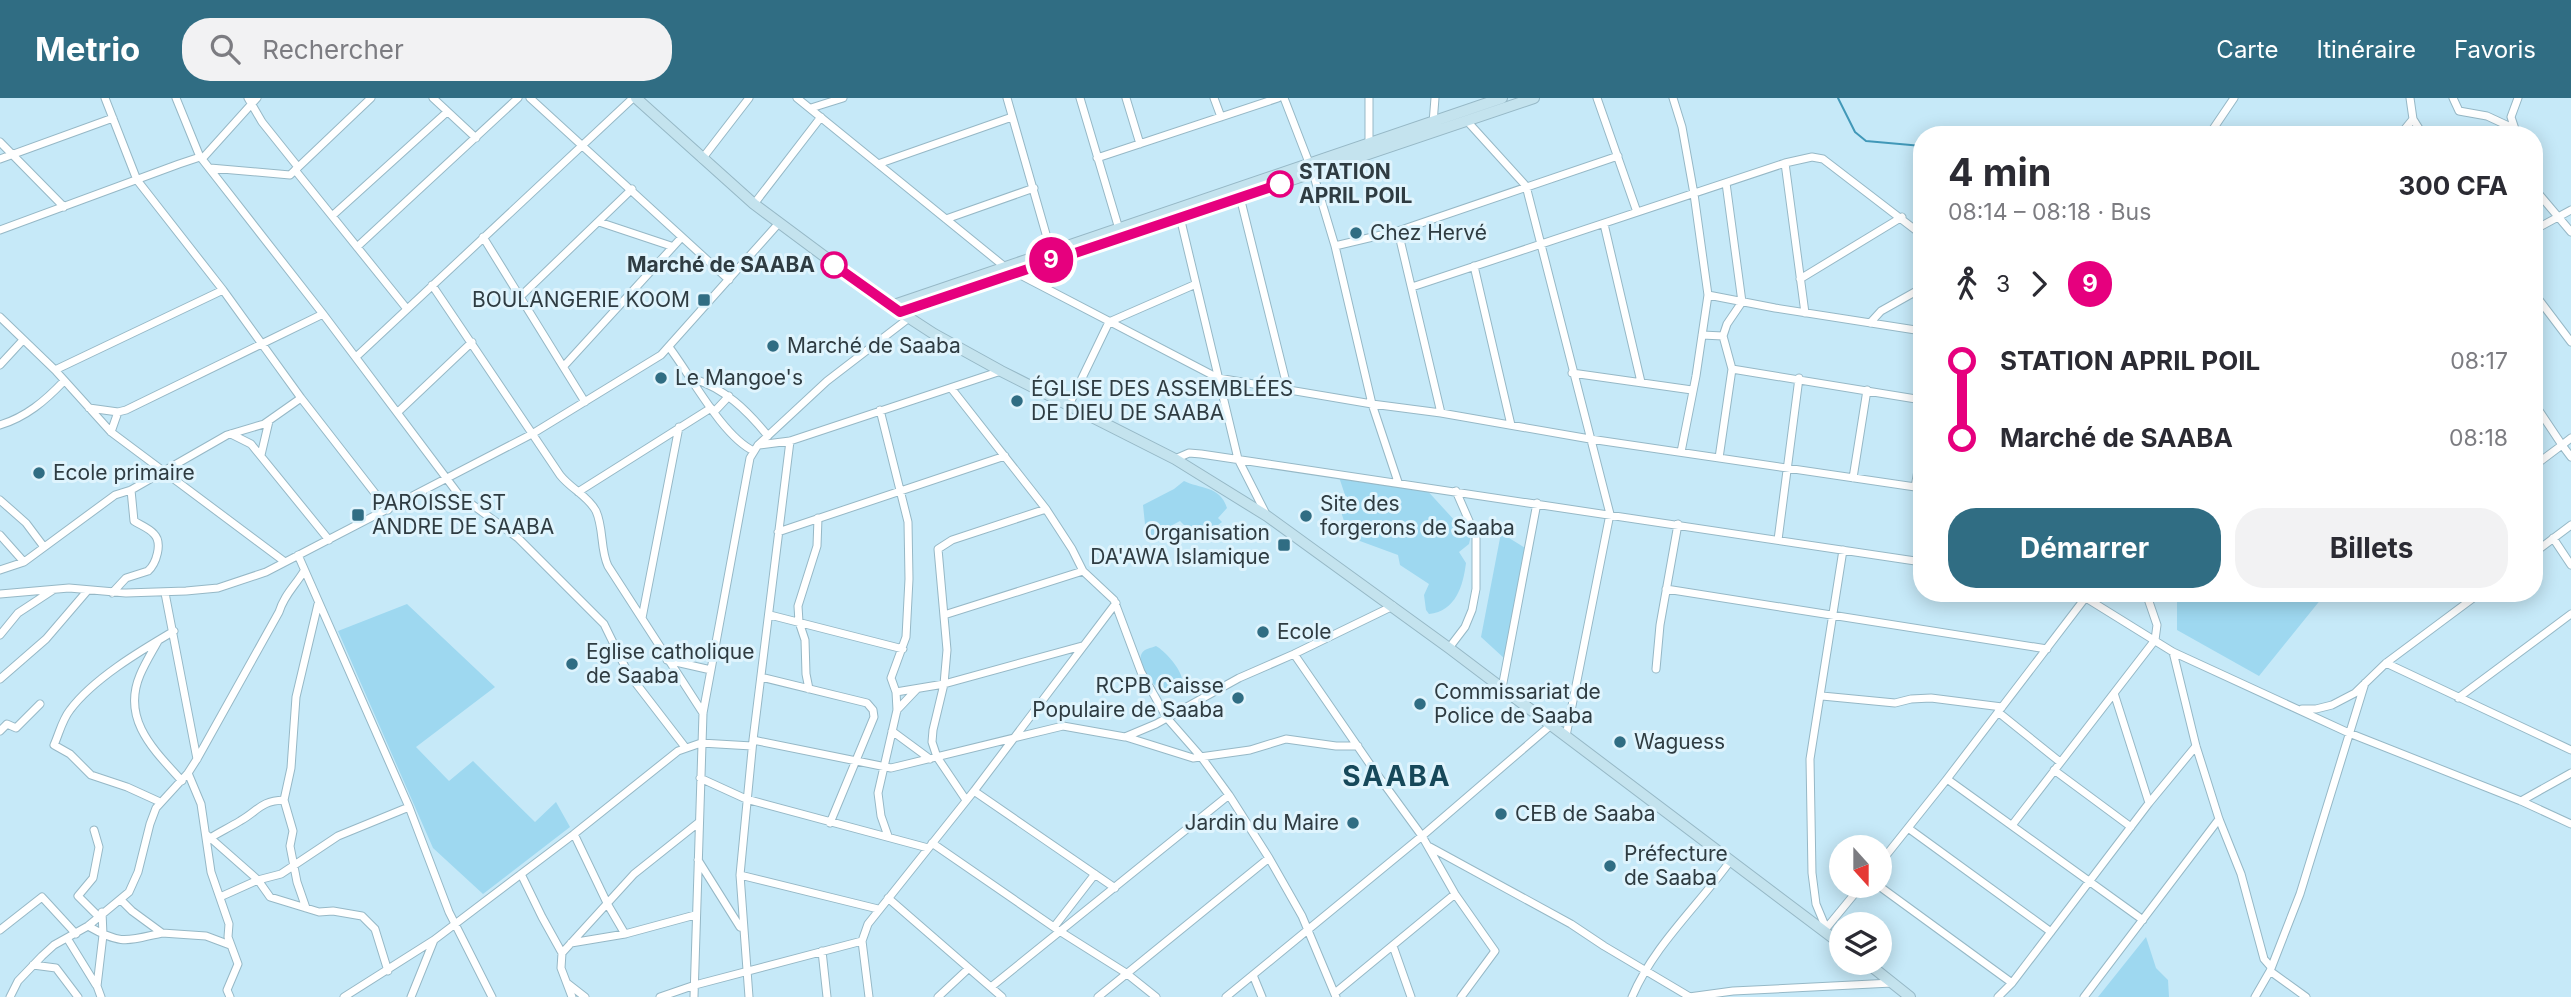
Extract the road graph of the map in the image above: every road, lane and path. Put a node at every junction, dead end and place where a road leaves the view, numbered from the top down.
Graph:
1 (105, 98) edge
2 (176, 98) edge
3 (371, 98) edge
4 (433, 98) edge
5 (518, 98) edge
6 (530, 98) edge
7 (635, 98) edge
8 (749, 98) edge
9 (797, 98) edge
10 (843, 98) edge
11 (1007, 98) edge
12 (1080, 98) edge
13 (1126, 98) edge
14 (1214, 98) edge
15 (1278, 98) edge
16 (1284, 98) edge
17 (1369, 98) edge
18 (1434, 98) edge
19 (1502, 98) edge
20 (1534, 98) edge
21 (1597, 98) edge
22 (1673, 98) edge
23 (2223, 98) edge
24 (2234, 98) edge
25 (2410, 98) edge
26 (2454, 98) edge
27 (2518, 98) edge
28 (252, 100) edge
29 (811, 108) junction
30 (2225, 111) junction
31 (447, 112) junction
32 (821, 117) junction
33 (1012, 117) junction
34 (1221, 117) junction
35 (113, 118) junction
36 (2413, 119) junction
37 (1467, 121) junction
38 (1433, 122) junction
39 (2215, 126) edge
40 (2407, 126) edge
41 (2417, 126) edge
42 (2504, 126) edge
43 (2515, 126) edge
44 (476, 138) junction
45 (0, 142) edge
46 (1140, 144) junction
47 (1369, 145) junction
48 (582, 147) junction
49 (13, 155) junction
50 (1618, 156) junction
51 (201, 158) junction
52 (1097, 158) junction
53 (0, 159) edge
54 (702, 159) junction
55 (1785, 163) junction
56 (878, 164) junction
57 (209, 168) junction
58 (296, 169) junction
59 (1311, 169) junction
60 (137, 180) junction
61 (1726, 183) junction
62 (1526, 186) junction
63 (1034, 188) junction
64 (632, 190) junction
65 (1693, 194) junction
66 (1240, 197) junction
67 (2543, 198) edge
68 (754, 204) junction
69 (65, 207) junction
70 (2571, 210) edge
71 (1637, 212) junction
72 (332, 216) junction
73 (1180, 217) junction
74 (1902, 217) junction
75 (2560, 217) junction
76 (946, 219) junction
77 (599, 222) junction
78 (778, 224) junction
79 (1604, 224) junction
80 (2543, 226) edge
81 (1913, 227) edge
82 (1119, 229) junction
83 (0, 230) edge
84 (1398, 231) junction
85 (2571, 232) edge
86 (484, 237) junction
87 (681, 237) junction
88 (1541, 243) junction
89 (671, 246) junction
90 (1335, 246) junction
91 (357, 247) junction
92 (1052, 256) junction
93 (1474, 266) junction
94 (1009, 270) junction
95 (1801, 279) junction
96 (729, 280) junction
97 (1196, 284) junction
98 (432, 285) junction
99 (1412, 287) junction
100 (223, 290) junction
101 (1913, 293) edge
102 (1708, 295) junction
103 (520, 296) junction
104 (1742, 302) junction
105 (2543, 305) edge
106 (407, 309) junction
107 (900, 312) junction
108 (1805, 313) junction
109 (323, 314) junction
110 (0, 317) edge
111 (1109, 322) junction
112 (1870, 323) junction
113 (1913, 330) edge
114 (1702, 335) junction
115 (1723, 336) junction
116 (23, 340) junction
117 (472, 342) junction
118 (2571, 342) edge
119 (262, 344) junction
120 (668, 347) junction
121 (356, 357) junction
122 (0, 365) edge
123 (564, 366) junction
124 (1732, 369) junction
125 (55, 370) junction
126 (1001, 371) junction
127 (1572, 373) junction
128 (691, 377) junction
129 (1218, 378) junction
130 (1800, 378) junction
131 (64, 381) junction
132 (1641, 382) junction
133 (951, 388) junction
134 (1288, 390) junction
135 (1692, 390) junction
136 (1867, 390) junction
137 (729, 396) junction
138 (301, 398) junction
139 (1913, 398) edge
140 (585, 401) junction
141 (1372, 404) junction
142 (1069, 405) junction
143 (88, 408) junction
144 (712, 410) junction
145 (880, 410) junction
146 (118, 412) junction
147 (398, 412) junction
148 (1441, 413) junction
149 (2543, 416) edge
150 (269, 421) junction
151 (0, 425) edge
152 (1511, 425) junction
153 (679, 427) junction
154 (111, 432) junction
155 (231, 433) junction
156 (532, 433) junction
157 (768, 436) junction
158 (2571, 438) edge
159 (1590, 439) junction
160 (790, 441) junction
161 (2562, 445) junction
162 (756, 448) junction
163 (1681, 453) junction
164 (261, 455) junction
165 (1005, 456) junction
166 (2571, 457) edge
167 (1719, 458) junction
168 (1175, 459) junction
169 (1238, 459) junction
170 (2543, 459) edge
171 (1787, 468) junction
172 (163, 470) junction
173 (1853, 478) junction
174 (448, 479) junction
175 (1398, 482) junction
176 (1913, 487) edge
177 (131, 490) junction
178 (901, 491) junction
179 (1456, 491) junction
180 (578, 492) junction
181 (0, 500) edge
182 (1537, 503) junction
183 (1046, 509) junction
184 (388, 510) junction
185 (1610, 514) junction
186 (1267, 516) junction
187 (817, 518) junction
188 (1678, 524) junction
189 (2571, 525) edge
190 (779, 532) junction
191 (0, 535) edge
192 (2553, 538) junction
193 (329, 540) junction
194 (1778, 540) junction
195 (2543, 546) edge
196 (44, 547) junction
197 (1843, 550) junction
198 (298, 555) junction
199 (1913, 561) edge
200 (24, 562) junction
201 (285, 562) junction
202 (2571, 565) edge
203 (0, 570) edge
204 (304, 571) junction
205 (1083, 571) junction
206 (53, 589) junction
207 (1666, 589) junction
208 (88, 590) junction
209 (112, 593) junction
210 (166, 593) junction
211 (0, 594) edge
212 (2083, 602) edge
213 (2097, 602) edge
214 (2149, 602) edge
215 (2468, 602) edge
216 (319, 603) junction
217 (1116, 603) junction
218 (1393, 606) junction
219 (2571, 614) edge
220 (770, 615) junction
221 (944, 615) junction
222 (1834, 615) junction
223 (642, 618) junction
224 (799, 622) junction
225 (174, 631) junction
226 (0, 635) edge
227 (159, 640) junction
228 (2155, 640) junction
229 (1083, 646) junction
230 (1449, 648) junction
231 (903, 649) junction
232 (2047, 649) junction
233 (2172, 652) junction
234 (1294, 654) junction
235 (667, 660) junction
236 (2386, 663) junction
237 (1656, 669) dead end
238 (711, 670) junction
239 (761, 677) junction
240 (0, 679) edge
241 (2365, 683) junction
242 (944, 684) junction
243 (917, 688) junction
244 (1502, 688) junction
245 (809, 689) junction
246 (896, 692) junction
247 (2113, 693) junction
248 (1822, 696) junction
249 (2458, 698) junction
250 (40, 704) dead end
251 (2000, 709) junction
252 (2298, 709) junction
253 (897, 710) junction
254 (703, 713) junction
255 (1167, 718) junction
256 (1551, 725) junction
257 (892, 731) junction
258 (0, 732) edge
259 (2349, 733) junction
260 (1125, 737) junction
261 (1566, 737) junction
262 (1013, 739) junction
263 (701, 743) junction
264 (752, 743) junction
265 (2196, 746) junction
266 (685, 747) junction
267 (1358, 747) junction
268 (2571, 750) edge
269 (933, 758) junction
270 (1202, 758) junction
271 (197, 759) junction
272 (857, 762) junction
273 (2060, 762) junction
274 (884, 768) junction
275 (2054, 770) junction
276 (188, 773) junction
277 (2571, 773) edge
278 (700, 778) junction
279 (1947, 779) junction
280 (182, 781) junction
281 (974, 792) junction
282 (1229, 796) junction
283 (746, 799) junction
284 (284, 800) junction
285 (967, 800) junction
286 (2521, 801) junction
287 (160, 802) junction
288 (2149, 803) junction
289 (409, 807) junction
290 (2219, 819) junction
291 (698, 823) junction
292 (830, 823) junction
293 (2013, 824) junction
294 (2571, 824) edge
295 (2131, 827) junction
296 (1908, 828) junction
297 (94, 831) dead end
298 (574, 834) junction
299 (209, 836) junction
300 (888, 836) junction
301 (1422, 836) junction
302 (930, 845) junction
303 (1429, 847) junction
304 (1892, 848) edge
305 (1269, 858) junction
306 (698, 859) junction
307 (1731, 860) junction
308 (295, 865) junction
309 (521, 874) junction
310 (1095, 874) junction
311 (740, 875) junction
312 (258, 880) junction
313 (2090, 880) junction
314 (1115, 888) junction
315 (1455, 894) junction
316 (1892, 895) edge
317 (220, 897) junction
318 (888, 898) junction
319 (1851, 898) edge
320 (121, 900) junction
321 (608, 905) junction
322 (306, 908) junction
323 (878, 909) junction
324 (100, 914) junction
325 (695, 915) junction
326 (2143, 920) junction
327 (455, 923) junction
328 (88, 926) junction
329 (0, 930) edge
330 (742, 930) junction
331 (1058, 930) junction
332 (1307, 930) junction
333 (1825, 930) junction
334 (2051, 932) junction
335 (162, 933) junction
336 (76, 934) junction
337 (625, 934) junction
338 (1829, 934) edge
339 (103, 935) junction
340 (67, 938) junction
341 (434, 940) junction
342 (862, 941) junction
343 (570, 943) junction
344 (230, 945) junction
345 (1393, 946) junction
346 (822, 951) junction
347 (562, 953) junction
348 (33, 965) junction
349 (968, 969) junction
350 (2271, 969) junction
351 (388, 971) junction
352 (747, 971) junction
353 (1645, 971) junction
354 (1126, 973) junction
355 (1253, 975) junction
356 (1883, 975) edge
357 (567, 982) junction
358 (1893, 983) junction
359 (2012, 983) junction
360 (695, 985) junction
361 (97, 986) junction
362 (991, 987) junction
363 (1335, 995) edge
364 (940, 996) edge
365 (10, 997) edge
366 (78, 997) edge
367 (101, 997) edge
368 (230, 997) edge
369 (344, 997) edge
370 (411, 997) edge
371 (492, 997) edge
372 (572, 997) edge
373 (585, 997) edge
374 (660, 997) edge
375 (694, 997) edge
376 (749, 997) edge
377 (827, 997) edge
378 (869, 997) edge
379 (1002, 997) edge
380 (1098, 997) edge
381 (1156, 997) edge
382 (1226, 997) edge
383 (1262, 997) edge
384 (1411, 997) edge
385 (1461, 997) edge
386 (1632, 997) edge
387 (1689, 997) edge
388 (1910, 997) edge
389 (1998, 997) edge
390 (2084, 997) edge
391 (2255, 997) edge
392 (2306, 997) edge

1 - 35 street
2 - 51 street
3 - 58 street
4 - 31 street
5 - 44 street
6 - 48 street
7 - 48 street
7 - 54 street
8 - 54 street
9 - 29 street
10 - 29 street
11 - 33 street
12 - 52 street
13 - 46 street
14 - 34 street
15 - 34 street
16 - 59 street
17 - 47 street
18 - 38 street
19 - 38 street
20 - 37 street
21 - 50 street
22 - 65 street
23 - 30 street
24 - 30 street
25 - 36 street
26 - 42 street
27 - 43 street
28 - 51 street
28 - 58 street
29 - 32 street
30 - 39 street
31 - 44 street
31 - 72 street
32 - 56 street
32 - 68 street
33 - 56 street
33 - 63 street
34 - 46 street
35 - 49 street
35 - 60 street
36 - 40 street
36 - 41 street
37 - 59 street
37 - 62 street
38 - 47 street
44 - 91 street
45 - 49 street
46 - 52 street
47 - 59 street
48 - 64 street
48 - 86 street
49 - 53 street
49 - 69 street
50 - 62 street
50 - 71 street
51 - 57 street
51 - 60 street
52 - 82 street
54 - 68 street
55 - 61 street
55 - 74 street
55 - 95 street
56 - 76 street
57 - 58 street
57 - 109 street
58 - 72 street
59 - 66 street
59 - 82 street
59 - 90 street
60 - 69 street
60 - 100 street
61 - 65 street
61 - 104 street
62 - 84 street
62 - 88 street
63 - 76 street
63 - 92 street
64 - 77 street
64 - 87 street
65 - 71 street
65 - 102 street
66 - 73 street
66 - 134 street
67 - 75 street
68 - 78 street
69 - 83 street
70 - 75 street
71 - 79 street
72 - 91 street
73 - 92 street
73 - 97 street
74 - 81 street
74 - 95 street
75 - 80 street
75 - 85 street
76 - 94 street
77 - 89 street
77 - 103 street
78 - 96 street
78 - 107 street
79 - 88 street
79 - 132 street
82 - 92 street
84 - 90 street
84 - 99 street
86 - 98 street
86 - 103 street
87 - 89 street
87 - 96 street
88 - 93 street
88 - 127 street
89 - 123 street
90 - 141 street
91 - 106 street
92 - 94 street
93 - 99 street
93 - 152 street
94 - 107 street
94 - 111 street
95 - 108 street
96 - 120 street
97 - 111 street
97 - 129 street
98 - 106 street
98 - 117 street
99 - 148 street
100 - 119 street
100 - 125 street
101 - 112 street
102 - 104 street
102 - 114 street
103 - 123 street
104 - 108 street
104 - 115 street
105 - 118 street
106 - 121 street
107 - 126 street
107 - 157 street
108 - 112 street
109 - 119 street
109 - 121 street
110 - 116 street
111 - 129 street
111 - 142 street
112 - 113 street
114 - 115 street
114 - 135 street
115 - 124 street
116 - 122 street
116 - 125 street
117 - 147 street
117 - 156 street
119 - 138 street
119 - 146 street
120 - 128 street
120 - 140 street
121 - 147 street
123 - 140 street
124 - 130 street
124 - 167 street
125 - 131 street
126 - 133 street
126 - 142 street
127 - 132 street
127 - 159 street
128 - 137 street
128 - 144 street
129 - 134 street
129 - 169 street
130 - 136 street
130 - 171 street
131 - 143 street
131 - 151 street
132 - 135 street
133 - 145 street
133 - 165 street
134 - 141 street
135 - 163 street
136 - 139 street
136 - 173 street
137 - 144 street
137 - 157 street
138 - 150 street
138 - 184 street
140 - 156 street
141 - 148 street
141 - 175 street
142 - 168 street
143 - 146 street
143 - 154 street
144 - 153 street
144 - 162 street
145 - 160 street
145 - 178 street
146 - 154 street
147 - 174 street
148 - 152 street
149 - 161 street
150 - 155 street
150 - 164 street
152 - 159 street
153 - 180 street
153 - 223 street
154 - 172 street
155 - 164 street
155 - 172 street
156 - 174 street
156 - 180 street
157 - 162 street
158 - 161 street
159 - 163 street
159 - 185 street
160 - 162 street
160 - 190 street
161 - 166 street
161 - 170 street
162 - 238 street
163 - 167 street
164 - 193 street
165 - 178 street
165 - 183 street
167 - 171 street
168 - 169 street
168 - 186 street
169 - 175 street
169 - 186 street
171 - 173 street
171 - 194 street
172 - 177 street
172 - 201 street
173 - 176 street
174 - 184 street
174 - 266 street
175 - 179 street
177 - 196 street
177 - 209 street
178 - 187 street
178 - 231 street
179 - 182 street
179 - 230 street
180 - 223 street
181 - 196 street
182 - 185 street
182 - 244 street
183 - 205 street
183 - 221 street
184 - 193 street
185 - 188 street
185 - 261 street
186 - 218 street
187 - 190 street
187 - 224 street
188 - 194 street
188 - 207 street
189 - 192 street
190 - 220 street
191 - 200 street
192 - 195 street
192 - 202 street
193 - 198 street
194 - 197 street
196 - 200 street
197 - 199 street
197 - 222 street
198 - 201 street
198 - 204 street
200 - 203 street
201 - 210 street
204 - 216 street
204 - 271 street
205 - 217 street
205 - 221 street
206 - 208 street
206 - 211 street
206 - 226 street
207 - 222 street
207 - 237 street
208 - 209 street
208 - 240 street
209 - 210 street
210 - 225 street
212 - 232 street
213 - 228 street
214 - 228 street
215 - 236 street
216 - 284 street
216 - 289 street
217 - 229 street
217 - 255 street
218 - 230 street
218 - 234 street
219 - 249 street
220 - 224 street
220 - 239 street
221 - 242 street
222 - 232 street
222 - 248 street
223 - 235 street
224 - 231 street
224 - 245 street
225 - 227 street
225 - 271 street
227 - 280 street
227 - 287 street
228 - 233 street
228 - 247 street
229 - 242 street
229 - 262 street
230 - 244 street
231 - 246 street
232 - 251 street
233 - 252 street
233 - 265 street
234 - 255 street
234 - 267 street
235 - 238 street
235 - 254 street
236 - 241 street
236 - 249 street
238 - 254 street
239 - 245 street
239 - 264 street
241 - 252 street
241 - 259 street
242 - 243 street
242 - 269 street
243 - 246 street
243 - 253 street
244 - 256 street
245 - 272 street
246 - 253 street
247 - 273 street
247 - 288 street
248 - 251 street
248 - 333 street
249 - 268 street
250 - 258 street
251 - 273 street
251 - 279 street
252 - 259 street
253 - 257 street
254 - 263 street
255 - 260 street
255 - 270 street
256 - 261 street
256 - 301 street
257 - 269 street
257 - 274 street
259 - 286 street
259 - 350 street
260 - 262 street
260 - 270 street
261 - 307 street
262 - 269 street
262 - 281 street
263 - 264 street
263 - 266 street
263 - 278 street
264 - 272 street
264 - 283 street
265 - 288 street
265 - 290 street
266 - 298 street
267 - 270 street
267 - 301 street
269 - 274 street
269 - 285 street
270 - 282 street
271 - 276 street
272 - 274 street
272 - 292 street
273 - 275 street
274 - 300 street
275 - 293 street
275 - 295 street
276 - 280 street
276 - 299 street
277 - 286 street
278 - 283 street
278 - 291 street
279 - 293 street
279 - 296 street
280 - 287 street
281 - 285 street
281 - 310 street
282 - 305 street
282 - 314 street
283 - 292 street
283 - 311 street
284 - 299 street
284 - 308 street
285 - 302 street
286 - 294 street
287 - 320 street
288 - 295 street
289 - 308 street
289 - 327 street
290 - 326 street
290 - 350 street
291 - 306 street
291 - 321 street
292 - 300 street
293 - 313 street
295 - 313 street
296 - 304 street
296 - 334 street
297 - 324 street
298 - 309 street
298 - 321 street
299 - 312 street
299 - 317 street
300 - 302 street
301 - 303 street
301 - 332 street
302 - 318 street
302 - 331 street
303 - 315 street
303 - 353 street
305 - 332 street
305 - 354 street
306 - 325 street
306 - 330 street
307 - 333 street
307 - 353 street
308 - 312 street
308 - 322 street
309 - 327 street
309 - 347 street
310 - 314 street
310 - 331 street
311 - 323 street
311 - 330 street
312 - 317 street
312 - 322 street
313 - 326 street
313 - 334 street
314 - 331 street
315 - 345 street
315 - 385 street
316 - 359 street
317 - 344 street
318 - 323 street
318 - 349 street
319 - 333 street
320 - 324 street
320 - 335 street
321 - 337 street
321 - 343 street
322 - 351 street
323 - 342 street
324 - 328 street
324 - 339 street
325 - 337 street
325 - 360 street
326 - 390 street
327 - 341 street
327 - 371 street
328 - 336 street
328 - 339 street
329 - 336 street
330 - 352 street
331 - 354 street
331 - 362 street
332 - 355 street
332 - 363 street
333 - 338 street
334 - 359 street
335 - 339 street
335 - 344 street
336 - 340 street
337 - 343 street
339 - 361 street
340 - 348 street
340 - 361 street
341 - 351 street
341 - 370 street
342 - 346 street
342 - 378 street
343 - 347 street
344 - 368 street
345 - 363 street
345 - 384 street
346 - 352 street
346 - 377 street
347 - 357 street
348 - 365 street
348 - 366 street
349 - 362 street
349 - 364 street
350 - 391 street
350 - 392 street
351 - 369 street
352 - 360 street
352 - 376 street
353 - 386 street
353 - 387 street
354 - 380 street
354 - 381 street
355 - 382 street
355 - 383 street
356 - 358 street
357 - 372 street
357 - 373 street
358 - 387 street
358 - 388 street
359 - 389 street
360 - 374 street
360 - 375 street
361 - 367 street
362 - 379 street

